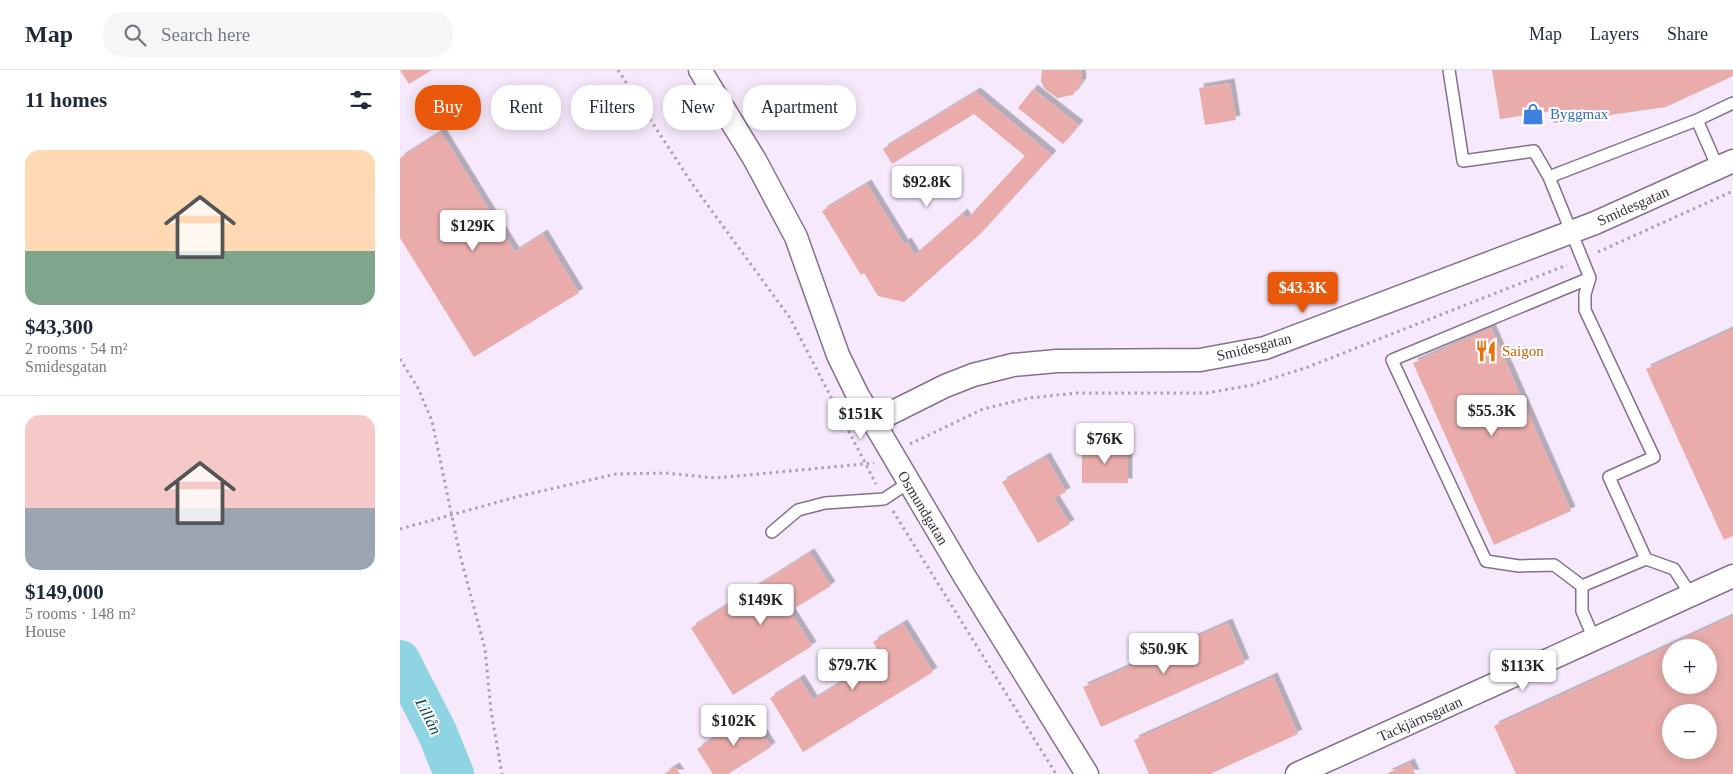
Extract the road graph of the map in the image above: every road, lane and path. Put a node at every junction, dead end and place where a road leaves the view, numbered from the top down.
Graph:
1 (618, 70) edge
2 (700, 70) edge
3 (1449, 70) edge
4 (1733, 102) edge
5 (1697, 120) junction
6 (1725, 164) edge
7 (1549, 177) junction
8 (1572, 232) junction
9 (1590, 278) junction
10 (400, 359) edge
11 (873, 422) junction
12 (865, 466) junction
13 (908, 483) junction
14 (885, 498) junction
15 (452, 514) junction
16 (400, 529) edge
17 (772, 532) dead end
18 (1646, 559) junction
19 (1733, 576) edge
20 (1582, 586) junction
21 (1691, 595) junction
22 (1594, 639) junction
23 (502, 774) edge
24 (1056, 774) edge
25 (1087, 774) edge
26 (1297, 774) edge

1 - 12 path
2 - 11 street, Osmundgatan
3 - 7 lane
4 - 5 lane
5 - 6 lane
5 - 7 lane
6 - 8 street, Smidesgatan
7 - 8 lane
8 - 9 lane
8 - 11 street, Smidesgatan
9 - 18 lane
9 - 20 lane
10 - 15 path
11 - 13 street, Osmundgatan
12 - 14 path
12 - 15 path
13 - 14 lane
13 - 25 street, Osmundgatan
14 - 17 lane
14 - 24 path
15 - 16 path
15 - 23 path
18 - 20 lane
18 - 21 lane
19 - 21 street, Tackjärnsgatan
20 - 22 lane
21 - 22 street, Tackjärnsgatan
22 - 26 street, Tackjärnsgatan

